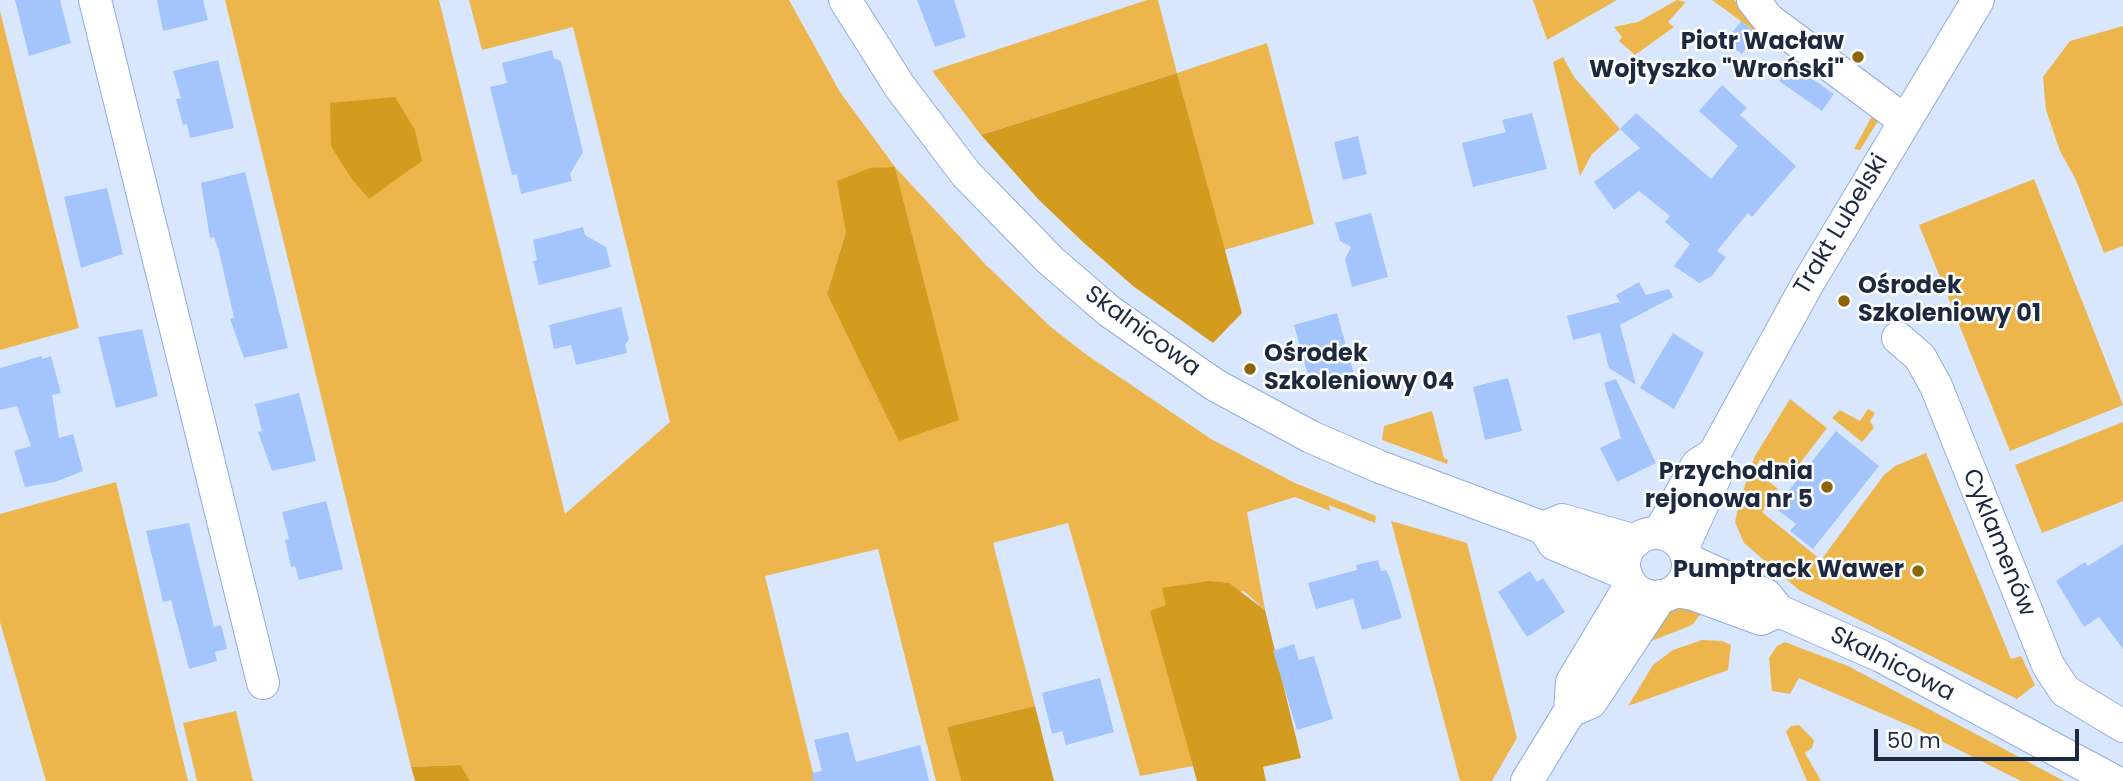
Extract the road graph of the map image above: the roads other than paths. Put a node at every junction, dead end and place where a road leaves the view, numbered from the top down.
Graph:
1 (95, 0) edge
2 (845, 0) edge
3 (1753, 0) edge
4 (1978, 0) edge
5 (1905, 121) junction
6 (1898, 338) dead end
7 (1544, 527) junction
8 (1666, 545) junction
9 (1629, 579) junction
10 (1668, 594) junction
11 (1779, 611) junction
12 (263, 682) dead end
13 (1570, 711) junction
14 (2123, 726) edge
15 (1527, 781) edge
16 (2114, 781) edge

1 - 12 street
2 - 7 street, Skalnicowa
3 - 5 street
4 - 5 street, Trakt Lubelski
5 - 8 street, Trakt Lubelski
6 - 14 street, Cyklamenów
7 - 8 street, Skalnicowa
7 - 9 street, Skalnicowa
8 - 9 street
8 - 10 street
8 - 11 street, Skalnicowa
9 - 10 street
9 - 13 street
10 - 11 street, Skalnicowa
10 - 13 street
11 - 16 street, Skalnicowa
13 - 15 street

